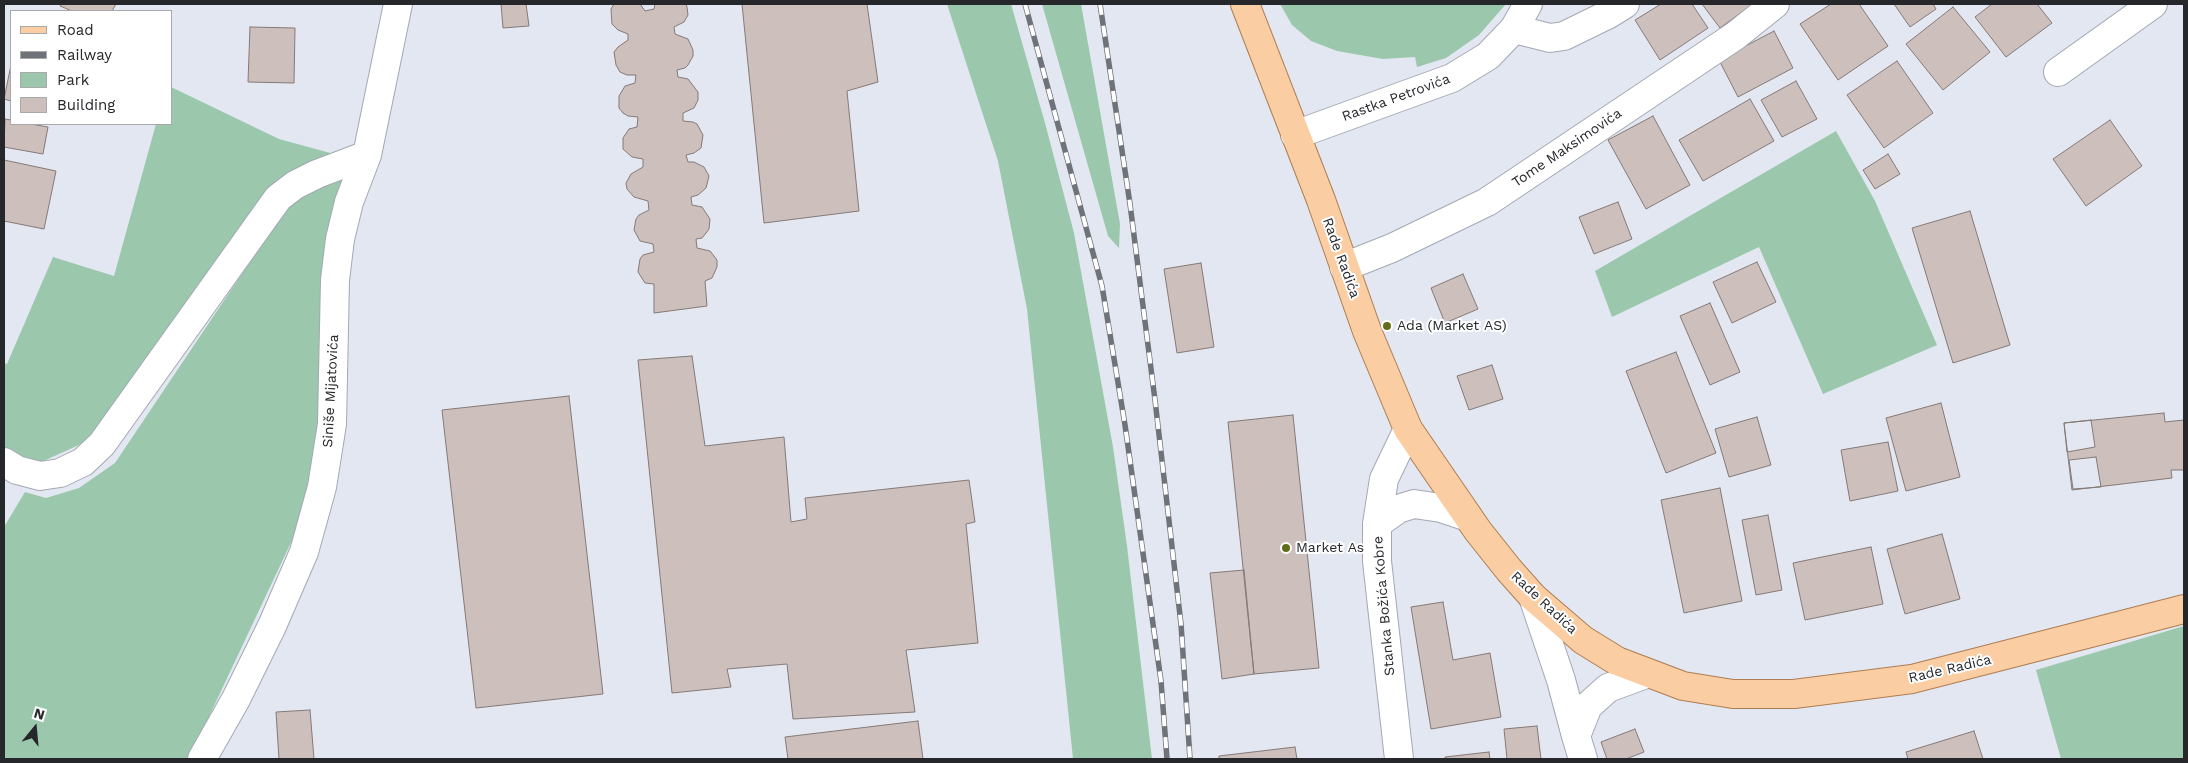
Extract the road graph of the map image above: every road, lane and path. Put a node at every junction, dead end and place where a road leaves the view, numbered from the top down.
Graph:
1 (398, 4) edge
2 (1244, 4) edge
3 (1528, 4) edge
4 (1625, 4) edge
5 (1775, 4) edge
6 (2153, 4) edge
7 (1514, 29) junction
8 (2058, 72) dead end
9 (1295, 135) junction
10 (367, 155) junction
11 (1344, 267) junction
12 (1408, 429) junction
13 (4, 462) edge
14 (1468, 517) junction
15 (1377, 524) junction
16 (1533, 597) junction
17 (2184, 609) edge
18 (1646, 674) junction
19 (1579, 748) edge
20 (202, 759) edge
21 (1399, 759) edge

1 - 10 street, Siniše Mijatovića
2 - 9 main road, Rade Radića
3 - 7 street, Rastka Petrovića
4 - 7 street
5 - 11 street, Tome Maksimovića
6 - 8 street
7 - 9 street, Rastka Petrovića
9 - 11 main road, Rade Radića
10 - 13 street
10 - 20 street, Siniše Mijatovića
11 - 12 main road, Rade Radića
12 - 14 main road, Rade Radića
12 - 15 street, Stanka Božića Kobre
14 - 15 street
14 - 16 main road, Rade Radića
15 - 21 street, Stanka Božića Kobre
16 - 18 main road, Rade Radića
16 - 19 street
17 - 18 main road, Rade Radića
18 - 19 street

